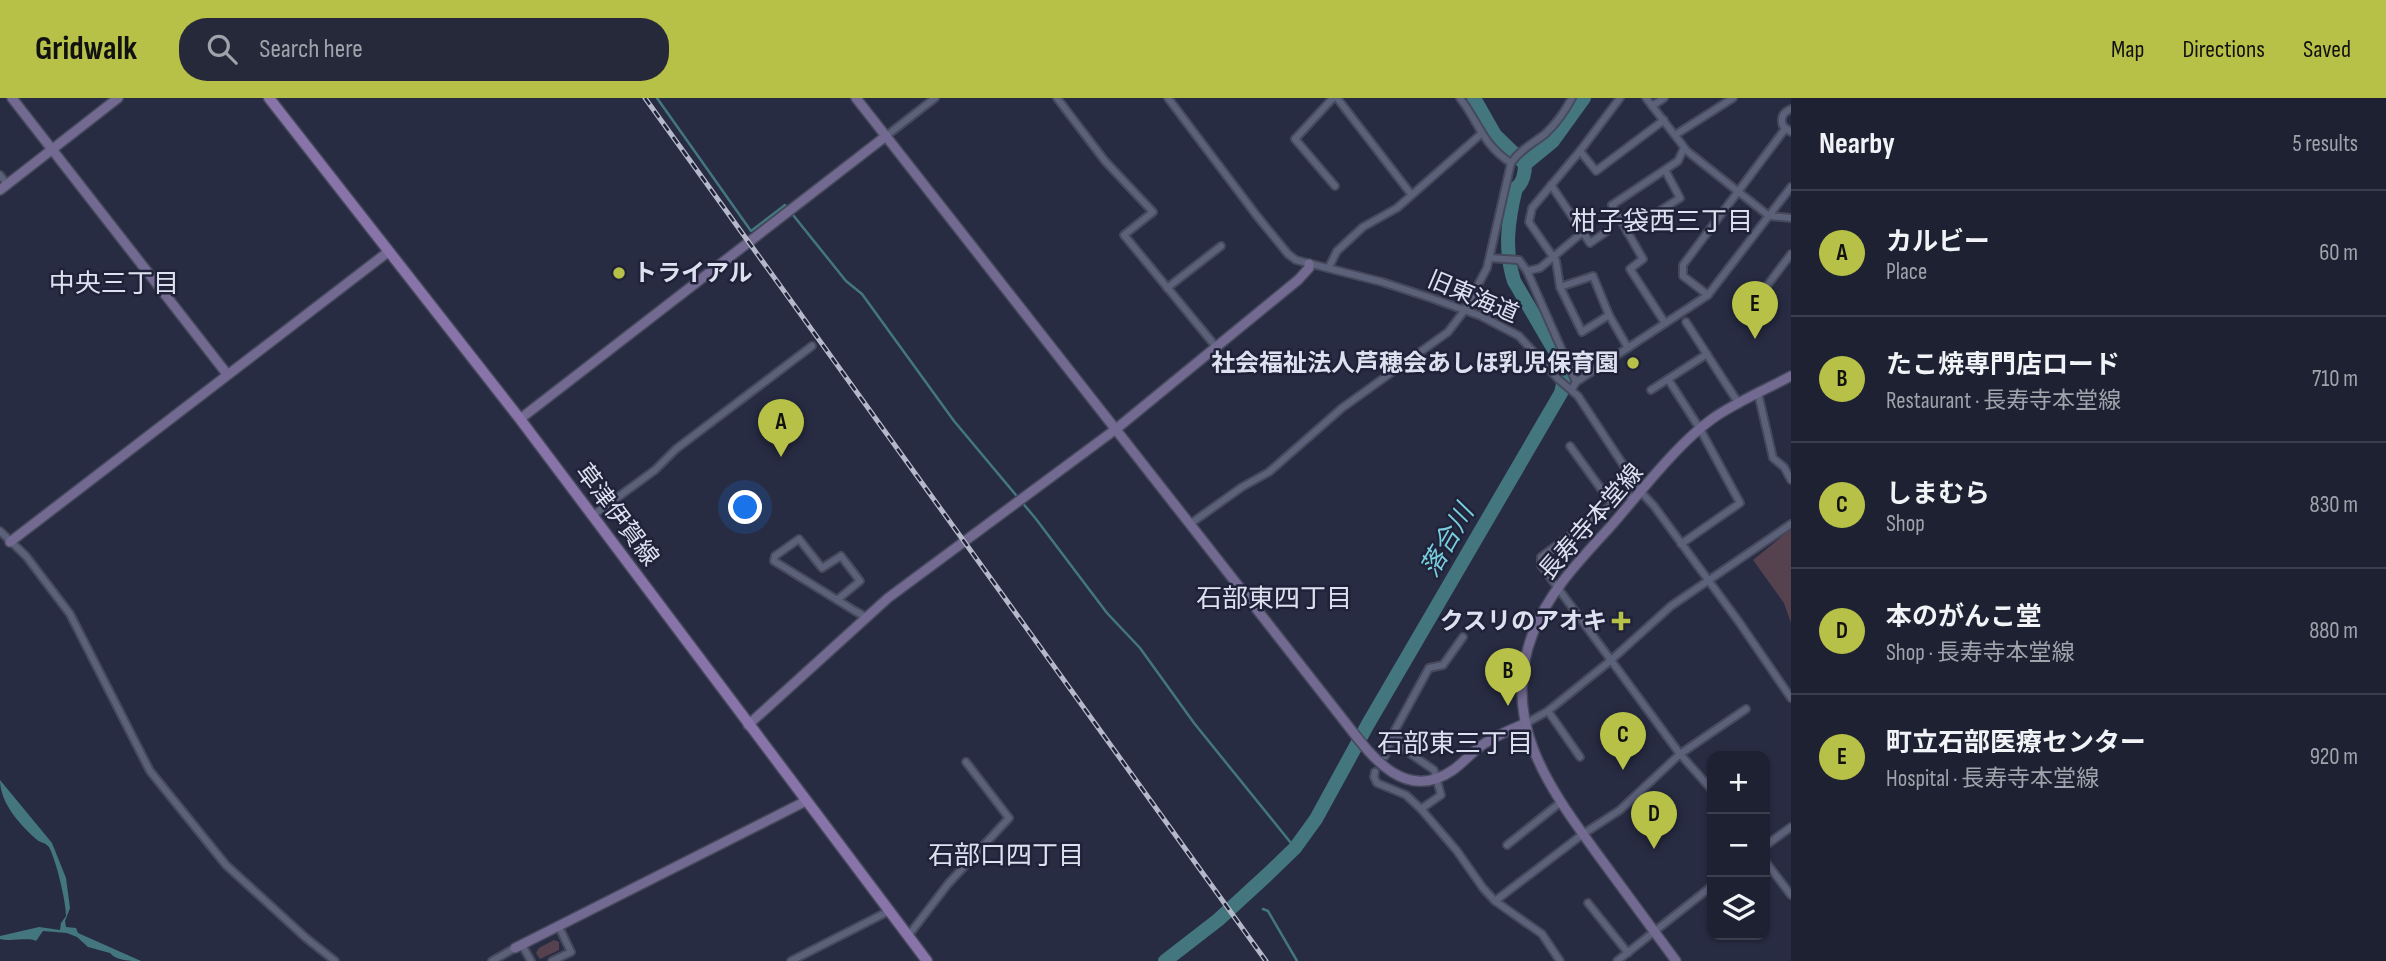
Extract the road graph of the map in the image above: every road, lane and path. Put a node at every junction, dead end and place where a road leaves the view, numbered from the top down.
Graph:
1 (118, 98) edge
2 (269, 98) edge
3 (856, 98) edge
4 (935, 98) edge
5 (1057, 98) edge
6 (1168, 98) edge
7 (1335, 98) edge
8 (1460, 98) edge
9 (1572, 98) edge
10 (1620, 98) edge
11 (1646, 98) edge
12 (1664, 98) edge
13 (1733, 98) edge
14 (15, 99) edge
15 (1652, 106) junction
16 (1791, 108) edge
17 (1664, 120) junction
18 (1788, 130) edge
19 (1481, 134) junction
20 (1675, 135) junction
21 (886, 136) junction
22 (1684, 148) junction
23 (52, 150) junction
24 (1580, 151) junction
25 (1511, 163) junction
26 (1665, 170) junction
27 (0, 175) edge
28 (1551, 185) junction
29 (1335, 186) dead end
30 (4, 187) edge
31 (1791, 187) edge
32 (1740, 192) junction
33 (1411, 194) junction
34 (1769, 216) junction
35 (1791, 218) edge
36 (1583, 232) junction
37 (1606, 232) dead end
38 (1627, 232) junction
39 (1221, 246) dead end
40 (388, 252) junction
41 (1791, 254) edge
42 (1490, 258) junction
43 (1554, 259) junction
44 (1309, 264) junction
45 (1329, 267) junction
46 (1527, 271) junction
47 (1560, 287) junction
48 (1167, 288) junction
49 (1709, 295) junction
50 (1757, 299) dead end
51 (1464, 311) junction
52 (1609, 315) junction
53 (1686, 322) dead end
54 (1665, 323) junction
55 (812, 346) dead end
56 (1217, 348) junction
57 (1628, 348) junction
58 (1707, 354) junction
59 (227, 374) junction
60 (1791, 376) edge
61 (1668, 379) junction
62 (1576, 382) junction
63 (1570, 388) junction
64 (1651, 390) dead end
65 (1758, 393) junction
66 (1739, 404) junction
67 (520, 419) junction
68 (1116, 429) junction
69 (1700, 429) junction
70 (1570, 446) dead end
71 (1791, 480) edge
72 (1641, 492) junction
73 (1634, 500) junction
74 (1612, 505) junction
75 (592, 516) junction
76 (1190, 524) junction
77 (1791, 524) edge
78 (0, 531) edge
79 (10, 542) junction
80 (1681, 544) junction
81 (1709, 582) junction
82 (1557, 589) junction
83 (837, 600) junction
84 (866, 617) junction
85 (1463, 637) dead end
86 (1610, 661) junction
87 (1791, 698) edge
88 (1746, 709) dead end
89 (1548, 711) junction
90 (1524, 724) junction
91 (748, 725) junction
92 (1395, 730) junction
93 (1680, 754) junction
94 (1385, 756) dead end
95 (1580, 757) dead end
96 (966, 762) dead end
97 (1376, 772) dead end
98 (1436, 778) junction
99 (1707, 784) edge
100 (806, 801) junction
101 (1561, 802) junction
102 (1421, 809) junction
103 (1791, 827) edge
104 (1583, 834) junction
105 (1770, 842) edge
106 (1507, 845) dead end
107 (1770, 868) edge
108 (1707, 890) edge
109 (1791, 895) edge
110 (1496, 901) junction
111 (1588, 903) dead end
112 (889, 911) junction
113 (559, 927) junction
114 (1654, 932) junction
115 (908, 936) junction
116 (519, 946) junction
117 (1628, 953) junction
118 (335, 961) edge
119 (492, 961) edge
120 (531, 961) edge
121 (552, 961) edge
122 (791, 961) edge
123 (927, 961) edge
124 (1560, 961) edge
125 (1618, 961) edge
126 (1676, 961) edge

1 - 23 street
2 - 40 main road, 草津伊賀線
3 - 21 street
4 - 21 street
5 - 48 street
6 - 44 street, 旧東海道
7 - 29 street
7 - 33 street
8 - 19 street
9 - 25 street
10 - 24 street
11 - 15 street
12 - 15 street
13 - 20 street
14 - 23 street
15 - 17 street
16 - 18 street
17 - 20 street
17 - 24 street
18 - 32 street
19 - 25 street
19 - 33 street
20 - 22 street
21 - 67 street
21 - 68 street
22 - 26 street
22 - 32 street
23 - 30 street
23 - 59 street
24 - 28 street
25 - 42 street
26 - 38 street
26 - 38 street
27 - 30 street
28 - 36 street
28 - 43 street
31 - 34 street
32 - 34 street
32 - 49 street
33 - 45 street
34 - 35 street
34 - 49 street
36 - 37 street
36 - 43 street
38 - 54 street
39 - 48 street
40 - 59 street
40 - 67 main road, 草津伊賀線
41 - 50 street
42 - 46 street
42 - 51 street
43 - 46 street
43 - 47 street
44 - 45 street, 旧東海道
44 - 56 street
45 - 51 street, 旧東海道
46 - 62 street
47 - 52 street
47 - 52 street
48 - 56 street
49 - 54 street
51 - 63 street, 旧東海道
51 - 76 street
52 - 57 street
53 - 58 street
54 - 57 street
55 - 75 street
56 - 68 street
57 - 62 street
58 - 61 street
58 - 66 street
59 - 79 street
60 - 65 street, 長寿寺本堂線
61 - 64 street
61 - 69 street
62 - 63 street
63 - 72 street, 旧東海道
65 - 66 street, 長寿寺本堂線
65 - 71 street
66 - 69 street, 長寿寺本堂線
67 - 75 main road, 草津伊賀線
68 - 76 street
68 - 84 street
69 - 72 street, 長寿寺本堂線
69 - 80 street
70 - 74 street
72 - 73 street, 長寿寺本堂線
72 - 80 street, 旧東海道
73 - 74 street
73 - 82 street, 長寿寺本堂線
74 - 82 street
75 - 91 main road, 草津伊賀線
76 - 98 street
77 - 81 street
78 - 79 street
79 - 118 street
80 - 81 street, 旧東海道
81 - 86 street
81 - 87 street, 旧東海道
82 - 86 street
82 - 90 street, 長寿寺本堂線
83 - 83 street
83 - 84 street
84 - 91 street
85 - 92 street
86 - 89 street
86 - 93 street
88 - 93 street
89 - 90 street
89 - 95 street
90 - 98 street
90 - 101 street, 長寿寺本堂線
91 - 100 main road, 草津伊賀線
92 - 94 street
92 - 98 street
93 - 99 street
93 - 104 street
96 - 115 street
97 - 102 street
98 - 102 street
100 - 112 main road, 草津伊賀線
100 - 113 street
101 - 104 street, 長寿寺本堂線
101 - 106 street
102 - 110 street
103 - 105 street
104 - 110 street
104 - 114 street, 長寿寺本堂線
107 - 109 street
108 - 114 street
110 - 124 street
111 - 117 street
112 - 115 main road, 草津伊賀線
112 - 122 street
113 - 116 street
113 - 121 street
114 - 117 street
114 - 126 street, 長寿寺本堂線
115 - 123 main road, 草津伊賀線
116 - 119 street
116 - 120 street
117 - 125 street

